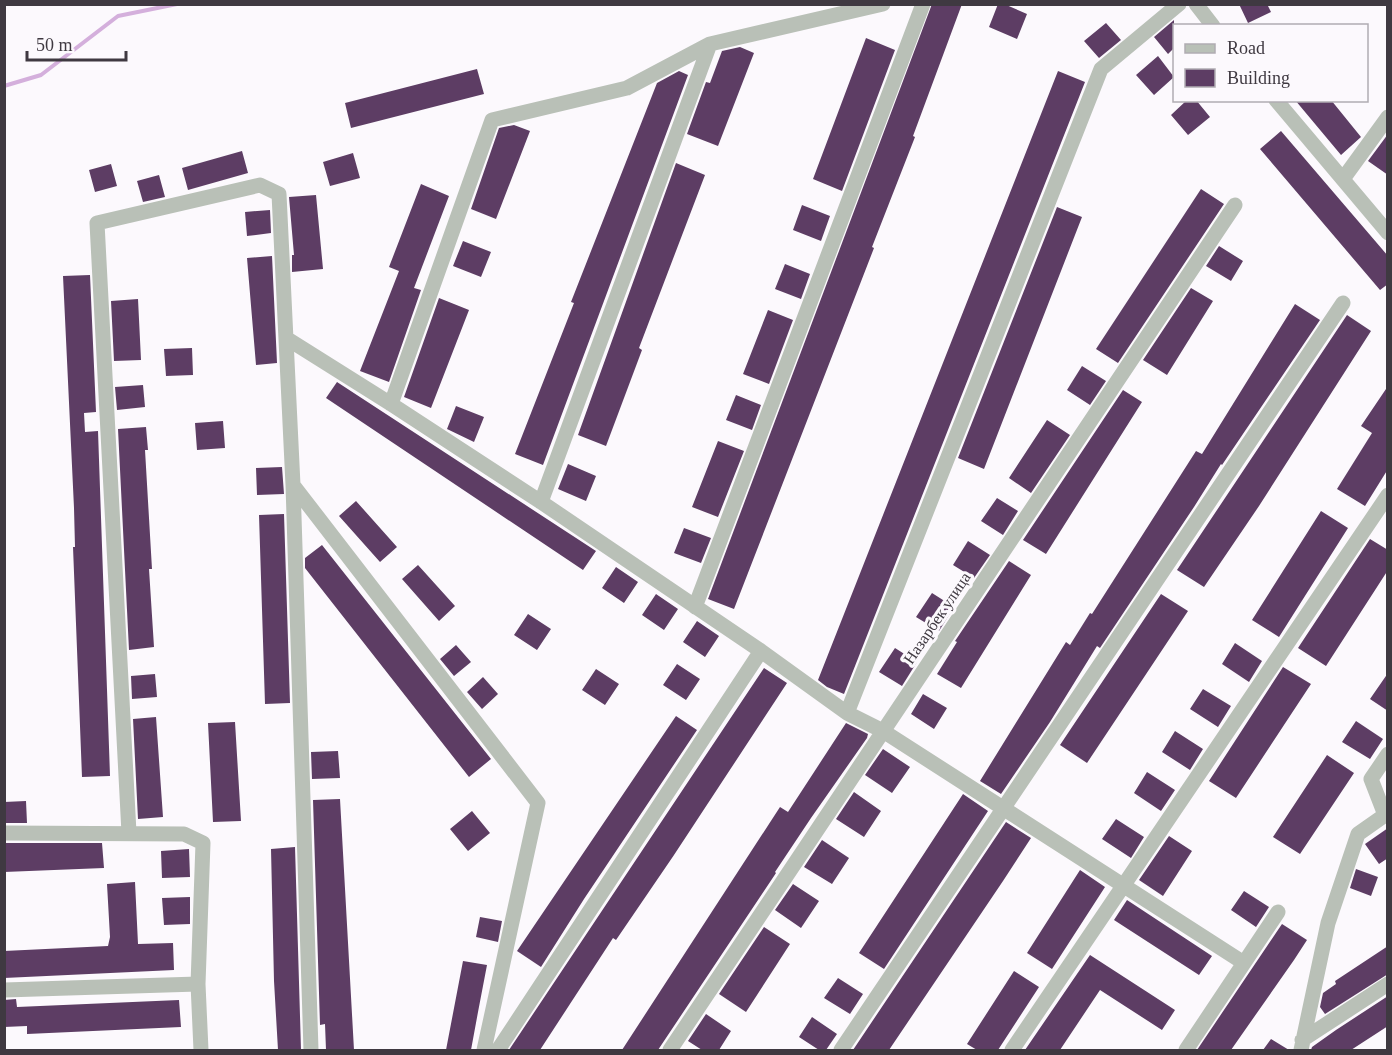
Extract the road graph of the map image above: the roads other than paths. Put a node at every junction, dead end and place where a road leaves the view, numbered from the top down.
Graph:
1 (883, 4) edge
2 (923, 4) edge
3 (1179, 4) edge
4 (1198, 5) edge
5 (1212, 24) edge
6 (710, 44) junction
7 (1278, 102) edge
8 (1388, 117) edge
9 (1343, 179) junction
10 (1235, 205) dead end
11 (1388, 233) edge
12 (1343, 303) dead end
13 (286, 338) junction
14 (391, 404) junction
15 (293, 484) junction
16 (1388, 495) edge
17 (541, 502) junction
18 (695, 607) junction
19 (761, 651) junction
20 (847, 713) junction
21 (883, 731) junction
22 (1388, 754) edge
23 (1004, 808) junction
24 (1386, 814) edge
25 (4, 833) edge
26 (129, 833) junction
27 (1123, 887) junction
28 (1278, 912) dead end
29 (1244, 963) junction
30 (198, 984) junction
31 (1388, 984) edge
32 (4, 990) edge
33 (1302, 1045) edge
34 (201, 1050) edge
35 (311, 1050) edge
36 (484, 1050) edge
37 (498, 1050) edge
38 (670, 1050) edge
39 (841, 1050) edge
40 (1012, 1050) edge
41 (1186, 1050) edge

1 - 6 street
2 - 18 street
3 - 20 street
4 - 5 street
6 - 14 street
6 - 17 street
7 - 9 street
8 - 9 street
9 - 11 street
10 - 21 street, Назарбек улица
12 - 23 street
13 - 14 street
13 - 15 street
13 - 26 street
14 - 17 street
15 - 35 street
15 - 36 street
16 - 27 street
17 - 18 street
18 - 19 street
19 - 20 street
19 - 37 street
20 - 21 street
21 - 23 street
21 - 38 street, Назарбек улица
22 - 24 street
23 - 27 street
23 - 39 street
24 - 33 street
25 - 26 street
26 - 30 street
27 - 29 street
27 - 40 street
28 - 29 street
29 - 41 street
30 - 32 street
30 - 34 street
31 - 33 street

